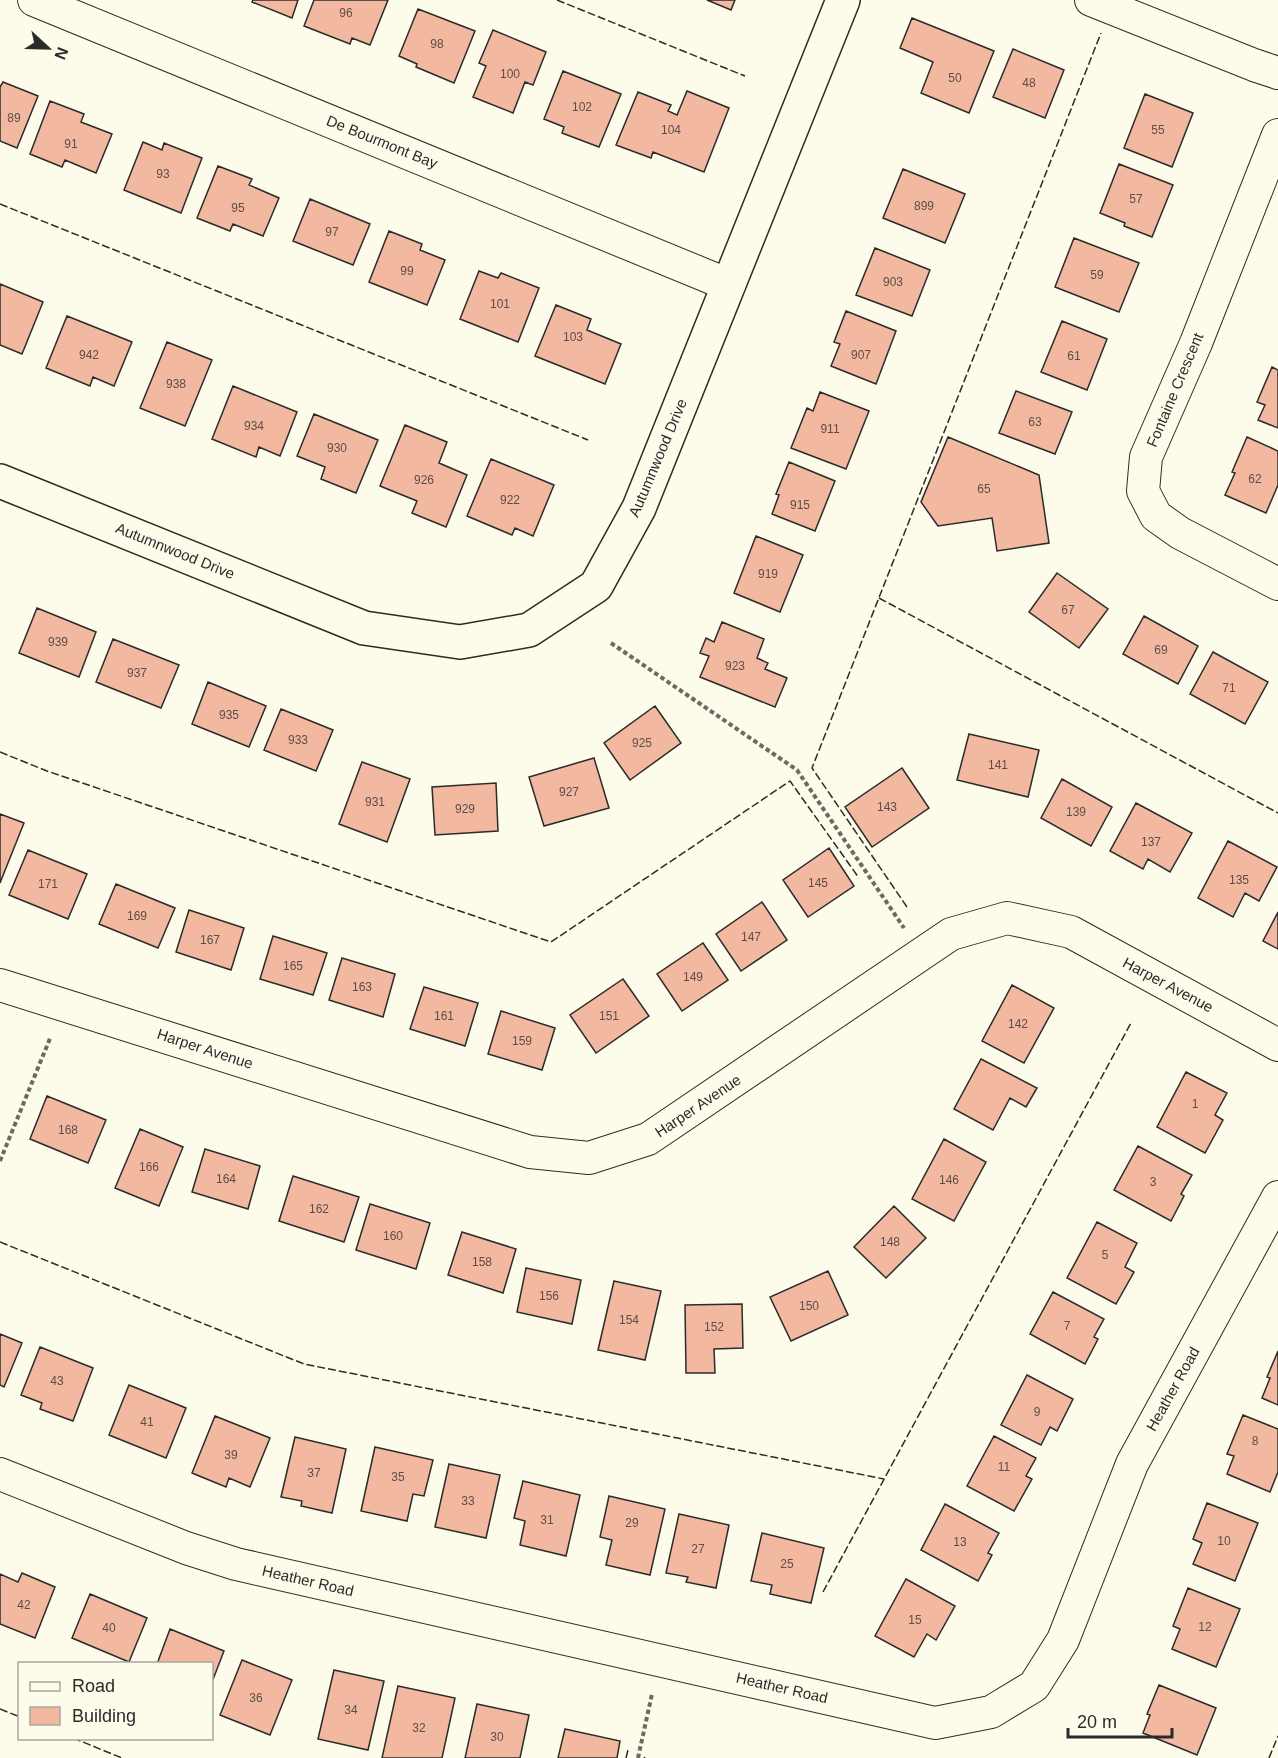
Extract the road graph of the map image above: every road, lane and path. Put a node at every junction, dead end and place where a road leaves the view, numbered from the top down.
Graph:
1 (34, 0) edge
2 (843, 0) edge
3 (1091, 0) edge
4 (1278, 73) edge
5 (1278, 135) edge
6 (729, 285) junction
7 (0, 481) edge
8 (1278, 584) edge
9 (611, 643) dead end
10 (922, 954) junction
11 (0, 984) edge
12 (64, 1005) junction
13 (1278, 1045) edge
14 (0, 1161) edge
15 (1278, 1197) edge
16 (0, 1474) edge
17 (660, 1661) junction
18 (638, 1758) edge

1 - 6 street, De Bourmont Bay
2 - 6 street, Autumnwood Drive
3 - 4 street
5 - 8 street, Fontaine Crescent
6 - 7 street, Autumnwood Drive
9 - 10 path
10 - 12 street, Harper Avenue
10 - 13 street, Harper Avenue
11 - 12 street, Harper Avenue
12 - 14 path
15 - 17 street, Heather Road
16 - 17 street, Heather Road
17 - 18 path

